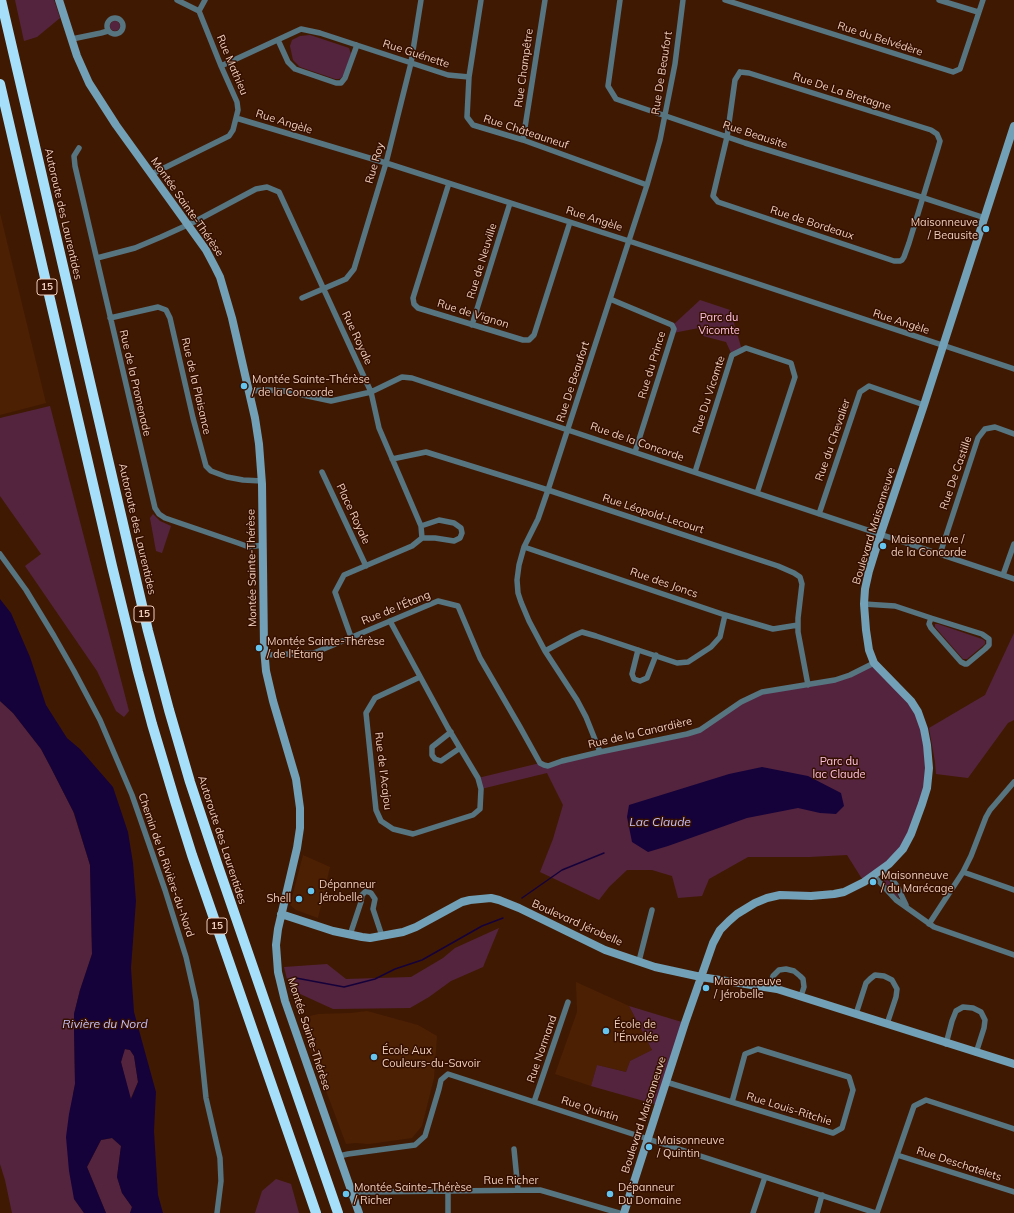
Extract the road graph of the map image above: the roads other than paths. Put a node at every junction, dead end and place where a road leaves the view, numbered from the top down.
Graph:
1 (1, 0) edge
2 (59, 0) edge
3 (177, 0) edge
4 (204, 0) edge
5 (421, 0) edge
6 (481, 0) edge
7 (545, 0) edge
8 (620, 0) edge
9 (683, 0) edge
10 (725, 0) edge
11 (939, 0) edge
12 (982, 0) edge
13 (199, 11) junction
14 (978, 12) junction
15 (108, 31) dead end
16 (72, 39) junction
17 (278, 40) junction
18 (357, 45) junction
19 (411, 63) junction
20 (221, 66) junction
21 (469, 77) junction
22 (0, 84) edge
23 (0, 114) edge
24 (665, 116) junction
25 (236, 118) junction
26 (1014, 126) edge
27 (727, 137) junction
28 (524, 140) junction
29 (14, 142) junction
30 (79, 148) dead end
31 (386, 163) junction
32 (152, 174) junction
33 (449, 183) junction
34 (648, 185) junction
35 (924, 198) junction
36 (510, 203) junction
37 (985, 218) junction
38 (570, 222) junction
39 (188, 224) junction
40 (629, 241) junction
41 (97, 258) junction
42 (323, 288) junction
43 (302, 298) dead end
44 (610, 299) junction
45 (110, 318) junction
46 (472, 325) junction
47 (943, 346) junction
48 (1014, 369) edge
49 (249, 392) junction
50 (371, 392) junction
51 (924, 406) junction
52 (568, 429) junction
53 (1014, 434) edge
54 (635, 452) junction
55 (392, 459) junction
56 (322, 472) dead end
57 (695, 472) junction
58 (262, 481) junction
59 (548, 490) junction
60 (756, 493) junction
61 (819, 514) junction
62 (421, 526) junction
63 (881, 534) junction
64 (422, 538) junction
65 (1014, 544) edge
66 (263, 545) junction
67 (524, 547) junction
68 (0, 554) edge
69 (940, 554) junction
70 (366, 566) junction
71 (1003, 576) junction
72 (1014, 579) edge
73 (864, 604) junction
74 (725, 615) junction
75 (931, 618) junction
76 (390, 621) junction
77 (798, 625) junction
78 (351, 637) junction
79 (638, 650) junction
80 (544, 651) junction
81 (264, 655) junction
82 (656, 655) junction
83 (874, 663) junction
84 (420, 677) junction
85 (808, 685) junction
86 (451, 732) junction
87 (460, 748) junction
88 (600, 752) junction
89 (540, 763) joint
90 (1014, 782) edge
91 (884, 868) junction
92 (963, 872) junction
93 (874, 876) junction
94 (1014, 890) edge
95 (907, 907) junction
96 (652, 910) dead end
97 (281, 914) junction
98 (929, 924) junction
99 (350, 935) junction
100 (382, 936) junction
101 (1014, 955) edge
102 (638, 961) junction
103 (701, 977) junction
104 (769, 988) junction
105 (801, 996) junction
106 (568, 1002) dead end
107 (856, 1014) junction
108 (886, 1024) junction
109 (946, 1044) junction
110 (976, 1053) junction
111 (1014, 1064) edge
112 (666, 1082) junction
113 (534, 1102) junction
114 (732, 1102) junction
115 (1014, 1129) edge
116 (648, 1138) junction
117 (514, 1148) dead end
118 (897, 1155) junction
119 (339, 1156) junction
120 (765, 1177) junction
121 (518, 1190) junction
122 (448, 1191) junction
123 (1014, 1192) edge
124 (352, 1193) junction
125 (822, 1195) junction
126 (217, 1213) edge
127 (316, 1213) edge
128 (338, 1213) edge
129 (359, 1213) edge
130 (448, 1213) edge
131 (619, 1213) edge
132 (624, 1213) edge
133 (754, 1213) edge
134 (817, 1213) edge
135 (876, 1213) edge

1 - 128 highway, Autoroute des Laurentides / 15
2 - 16 street, Montée Sainte-Thérèse
3 - 13 street
4 - 13 street
5 - 19 street, Rue Roy
6 - 21 street, Rue Châteauneuf
7 - 28 street, Rue Champêtre
8 - 24 street, Rue Beausite
9 - 24 street, Rue De Beaufort
10 - 14 street, Rue du Belvédère
11 - 14 street
12 - 14 street, Rue du Belvédère
13 - 20 street, Rue Mathieu
15 - 16 street
16 - 32 street, Montée Sainte-Thérèse
17 - 18 street, Rue Guénette
17 - 18 street
17 - 20 street, Rue Guénette
18 - 19 street, Rue Guénette
19 - 21 street, Rue Guénette
19 - 31 street, Rue Roy
20 - 25 street, Rue Mathieu
21 - 28 street, Rue Châteauneuf
22 - 29 highway, 15
23 - 29 highway
24 - 27 street, Rue Beausite
24 - 34 street, Rue De Beaufort
25 - 31 street, Rue Angèle
25 - 32 street, Rue Mathieu
26 - 37 street, Boulevard Maisonneuve
27 - 35 street, Rue Beausite
27 - 35 street, Rue de Bordeaux
27 - 35 street, Rue De La Bretagne
28 - 34 street, Rue Châteauneuf
29 - 127 highway, 15
30 - 41 street, Rue de la Promenade
31 - 33 street, Rue Angèle
31 - 42 street, Rue Roy
32 - 39 street, Montée Sainte-Thérèse
33 - 36 street, Rue Angèle
33 - 46 street, Rue de Vignon
34 - 40 street, Rue De Beaufort
35 - 37 street, Rue Beausite
36 - 38 street, Rue Angèle
36 - 46 street, Rue de Neuville
37 - 47 street, Boulevard Maisonneuve
38 - 40 street, Rue Angèle
38 - 46 street, Rue de Vignon
39 - 41 street, Rue Royale
39 - 42 street, Rue Royale
39 - 49 street, Montée Sainte-Thérèse
40 - 44 street, Rue De Beaufort
40 - 47 street, Rue Angèle
41 - 45 street, Rue de la Promenade
42 - 43 street, Rue Roy
42 - 50 street, Rue Royale
44 - 52 street, Rue De Beaufort
44 - 54 street, Rue du Prince
45 - 58 street, Rue de la Plaisance
45 - 66 street, Rue de la Promenade
47 - 48 street, Rue Angèle
47 - 51 street, Boulevard Maisonneuve
49 - 50 street, Rue de la Concorde
49 - 58 street, Montée Sainte-Thérèse
50 - 52 street, Rue de la Concorde
50 - 55 street, Rue Royale
51 - 61 street, Rue du Chevalier
51 - 63 street, Boulevard Maisonneuve
52 - 54 street, Rue de la Concorde
52 - 59 street, Rue De Beaufort
53 - 69 street, Rue De Castille
54 - 57 street, Rue de la Concorde
55 - 59 street, Rue Léopold-Lecourt
55 - 62 street, Rue Royale
56 - 70 street, Place Royale
57 - 60 street, Rue de la Concorde
57 - 60 street, Rue Du Vicomte
58 - 66 street, Montée Sainte-Thérèse
59 - 67 street, Rue De Beaufort
59 - 77 street, Rue Léopold-Lecourt
60 - 61 street, Rue de la Concorde
61 - 63 street, Rue de la Concorde
62 - 64 street, Rue Royale
62 - 64 street
63 - 69 street, Rue de la Concorde
63 - 73 street, Boulevard Maisonneuve
64 - 70 street
65 - 71 street
66 - 81 street, Montée Sainte-Thérèse
67 - 74 street, Rue des Joncs
67 - 80 street, Rue De Beaufort
68 - 126 street, Chemin de la Rivière-du-Nord
69 - 71 street, Rue de la Concorde
70 - 78 street
71 - 72 street, Rue de la Concorde
73 - 75 street
73 - 83 street, Boulevard Maisonneuve
74 - 77 street, Rue des Joncs
74 - 82 street
75 - 75 street
76 - 78 street, Rue de l'Étang
76 - 84 street, Rue de l'Acajou
76 - 89 street, Rue de l'Étang
77 - 85 street, Rue Léopold-Lecourt
78 - 81 street, Rue de l'Étang
79 - 80 street
79 - 82 street
79 - 82 street
80 - 88 street, Rue De Beaufort
81 - 97 street, Montée Sainte-Thérèse
83 - 85 street, Rue de la Canardière
83 - 91 street, Boulevard Maisonneuve
84 - 86 street, Rue de l'Acajou
84 - 87 street, Rue de l'Acajou
85 - 88 street, Rue de la Canardière
86 - 87 street, Rue de l'Acajou
86 - 87 street
88 - 89 street, Rue de la Canardière
90 - 92 street
91 - 93 street, Boulevard Maisonneuve
91 - 95 street
92 - 94 street
92 - 98 street
93 - 95 street
93 - 103 street, Boulevard Maisonneuve
95 - 98 street
96 - 102 street
97 - 99 street, Boulevard Jérobelle
97 - 119 street, Montée Sainte-Thérèse
98 - 101 street
99 - 100 street, Boulevard Jérobelle
99 - 100 street
100 - 102 street, Boulevard Jérobelle
102 - 103 street, Boulevard Jérobelle
103 - 104 street, Boulevard Jérobelle
103 - 112 street, Boulevard Maisonneuve
104 - 105 street, Boulevard Jérobelle
104 - 105 street
105 - 107 street, Boulevard Jérobelle
106 - 113 street, Rue Normand
107 - 108 street, Boulevard Jérobelle
107 - 108 street
108 - 109 street, Boulevard Jérobelle
109 - 110 street, Boulevard Jérobelle
109 - 110 street
110 - 111 street, Boulevard Jérobelle
112 - 114 street, Rue Louis-Ritchie
112 - 116 street, Boulevard Maisonneuve
113 - 116 street, Rue Quintin
113 - 119 street, Rue Quintin
114 - 114 street, Rue Louis-Ritchie
115 - 118 street
116 - 120 street, Rue Quintin
116 - 132 street, Boulevard Maisonneuve
117 - 121 street
118 - 123 street, Rue Deschatelets
118 - 135 street
119 - 124 street, Montée Sainte-Thérèse
120 - 125 street, Rue Quintin
120 - 133 street
121 - 122 street, Rue Richer
121 - 131 street, Rue Richer
122 - 124 street, Rue Richer
122 - 130 street
124 - 129 street, Montée Sainte-Thérèse
125 - 134 street
125 - 135 street, Rue Quintin

